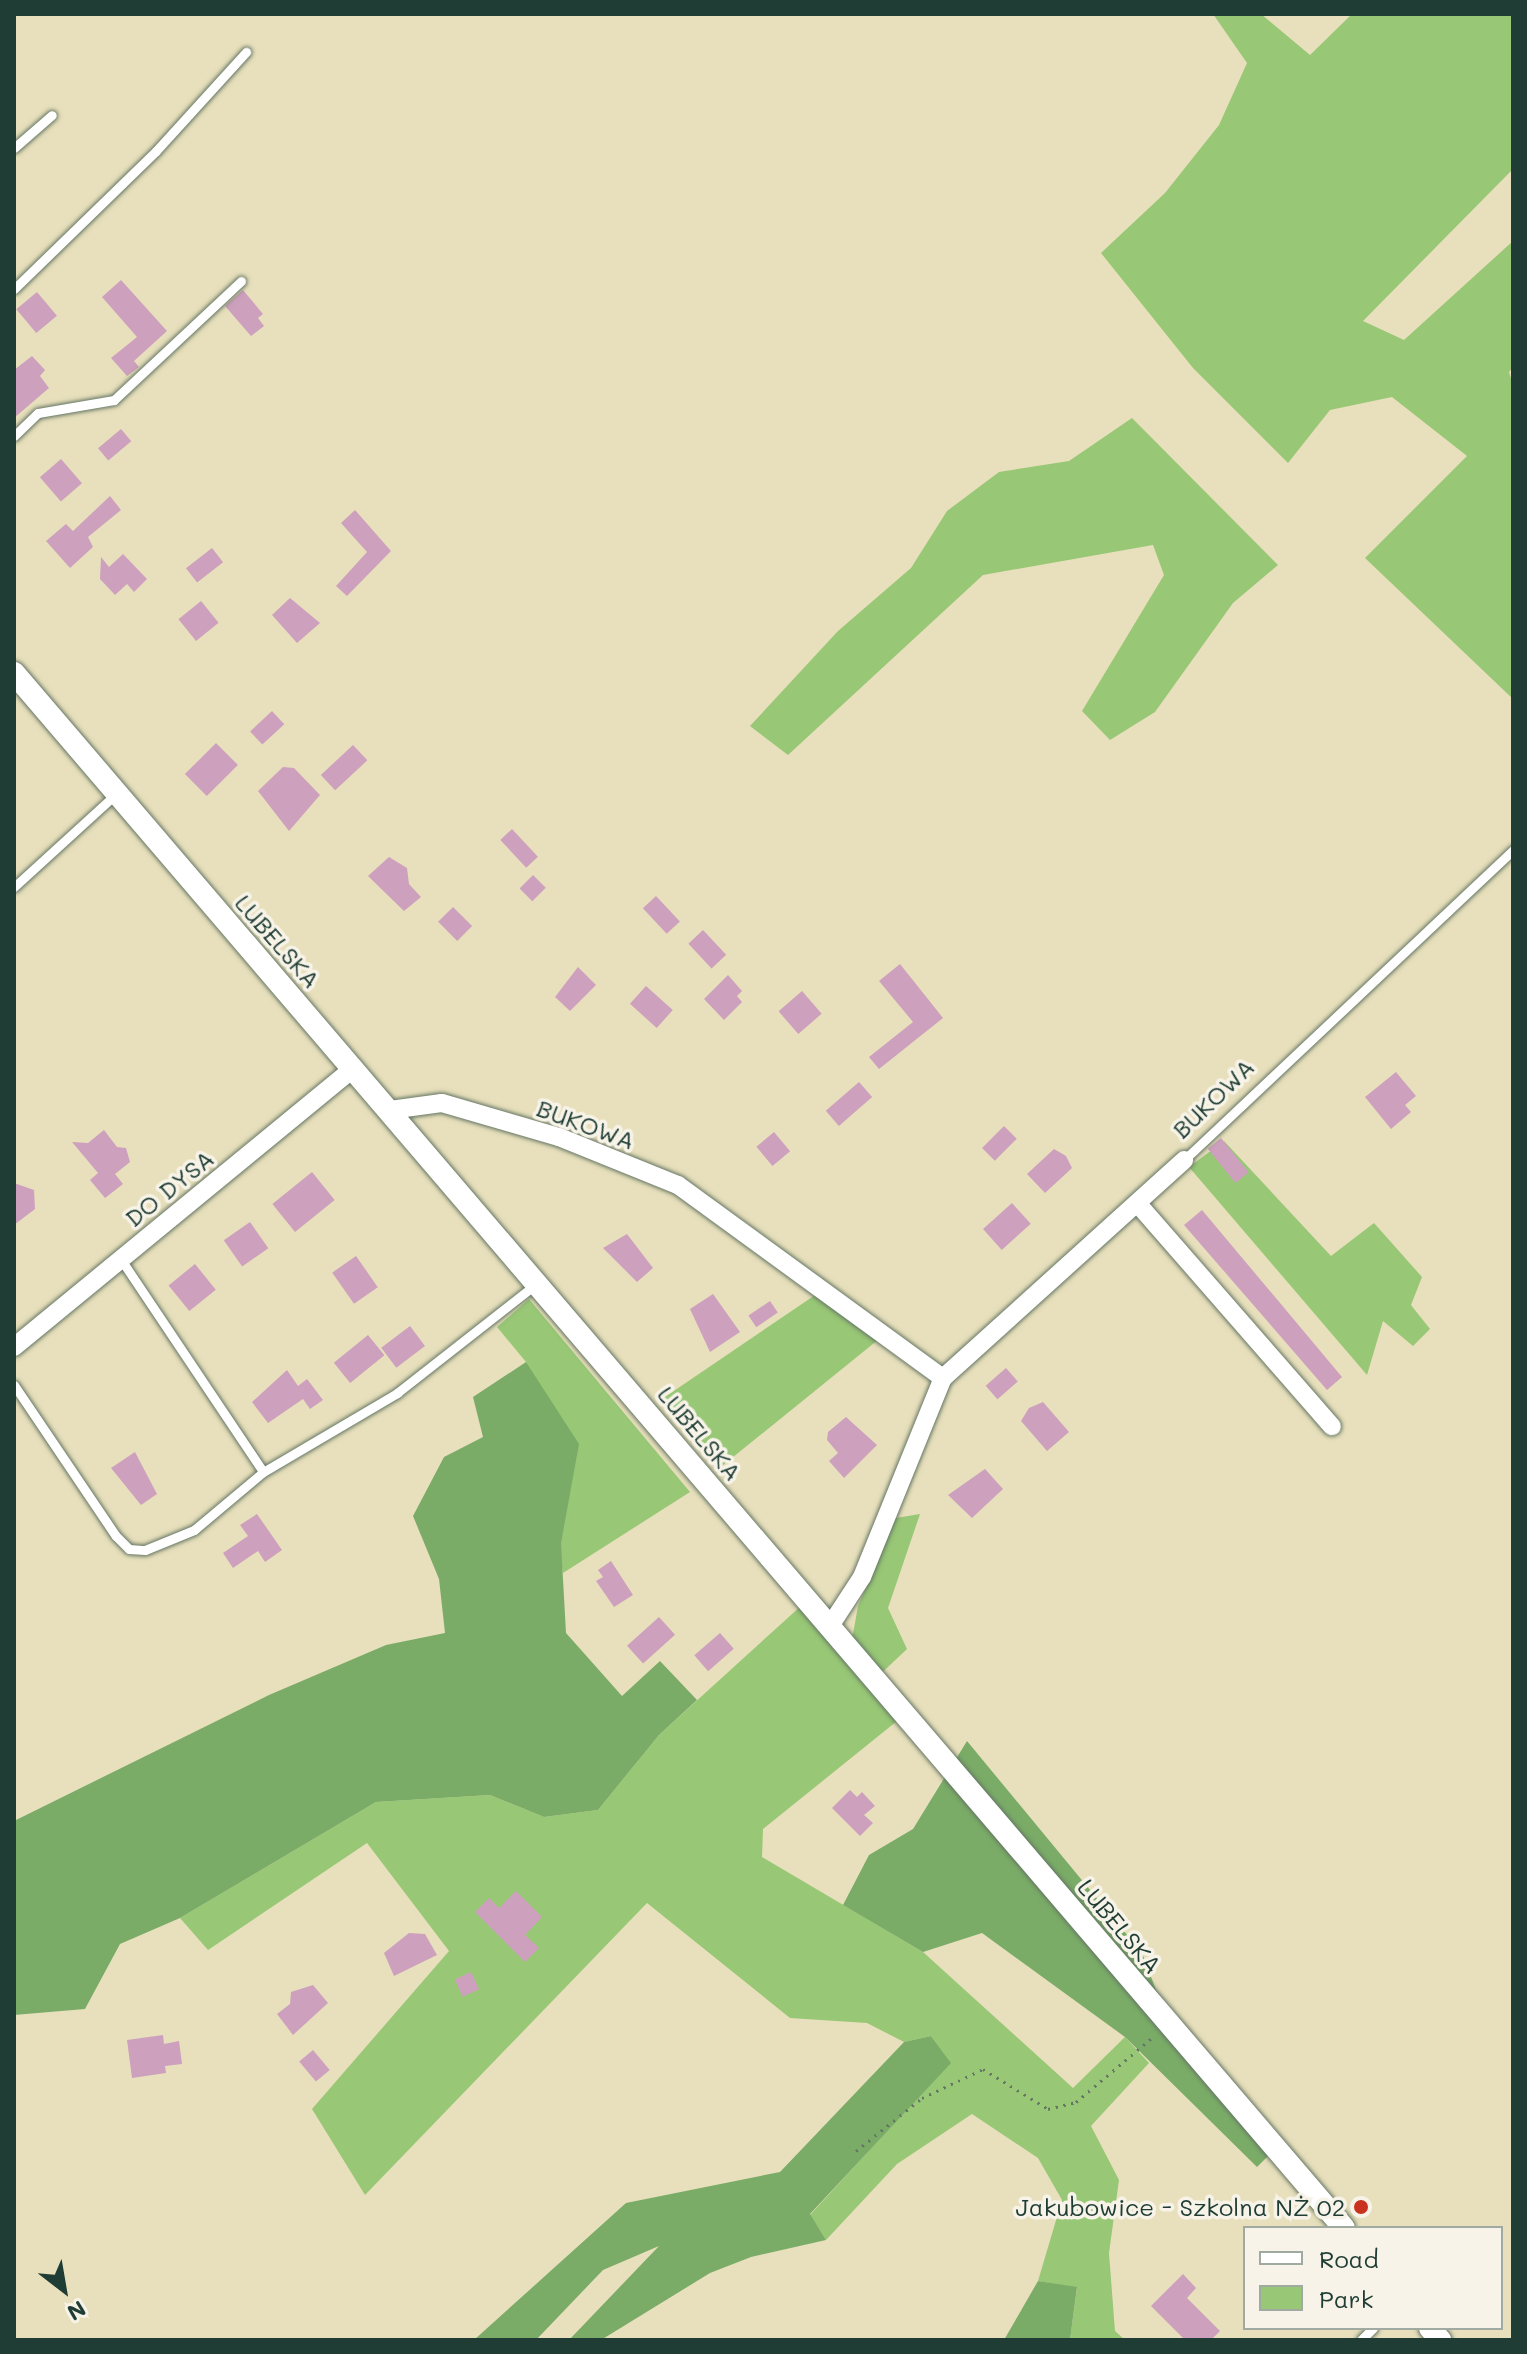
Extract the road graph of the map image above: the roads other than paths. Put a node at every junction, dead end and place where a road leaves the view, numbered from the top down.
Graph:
1 (246, 52) dead end
2 (52, 115) dead end
3 (14, 148) edge
4 (241, 281) dead end
5 (14, 289) edge
6 (14, 436) edge
7 (14, 673) edge
8 (117, 793) junction
9 (1513, 850) edge
10 (14, 887) edge
11 (354, 1068) junction
12 (390, 1110) junction
13 (1184, 1160) joint
14 (1138, 1204) junction
15 (120, 1258) junction
16 (538, 1283) junction
17 (14, 1347) edge
18 (943, 1378) junction
19 (14, 1385) edge
20 (1332, 1426) dead end
21 (263, 1472) junction
22 (830, 1626) junction
23 (1342, 2226) edge

1 - 5 lane
2 - 3 lane
4 - 6 lane
7 - 8 street, LUBELSKA
8 - 10 lane
8 - 11 street, LUBELSKA
9 - 13 lane, BUKOWA
11 - 12 street, LUBELSKA
11 - 15 street, DO DYSA
12 - 16 street, LUBELSKA
12 - 18 street, BUKOWA
13 - 14 street, BUKOWA
14 - 18 street, BUKOWA
14 - 20 street
15 - 17 street, DO DYSA
15 - 21 lane
16 - 21 lane
16 - 22 street, LUBELSKA
18 - 22 street, BUKOWA
19 - 21 lane
22 - 23 street, LUBELSKA

